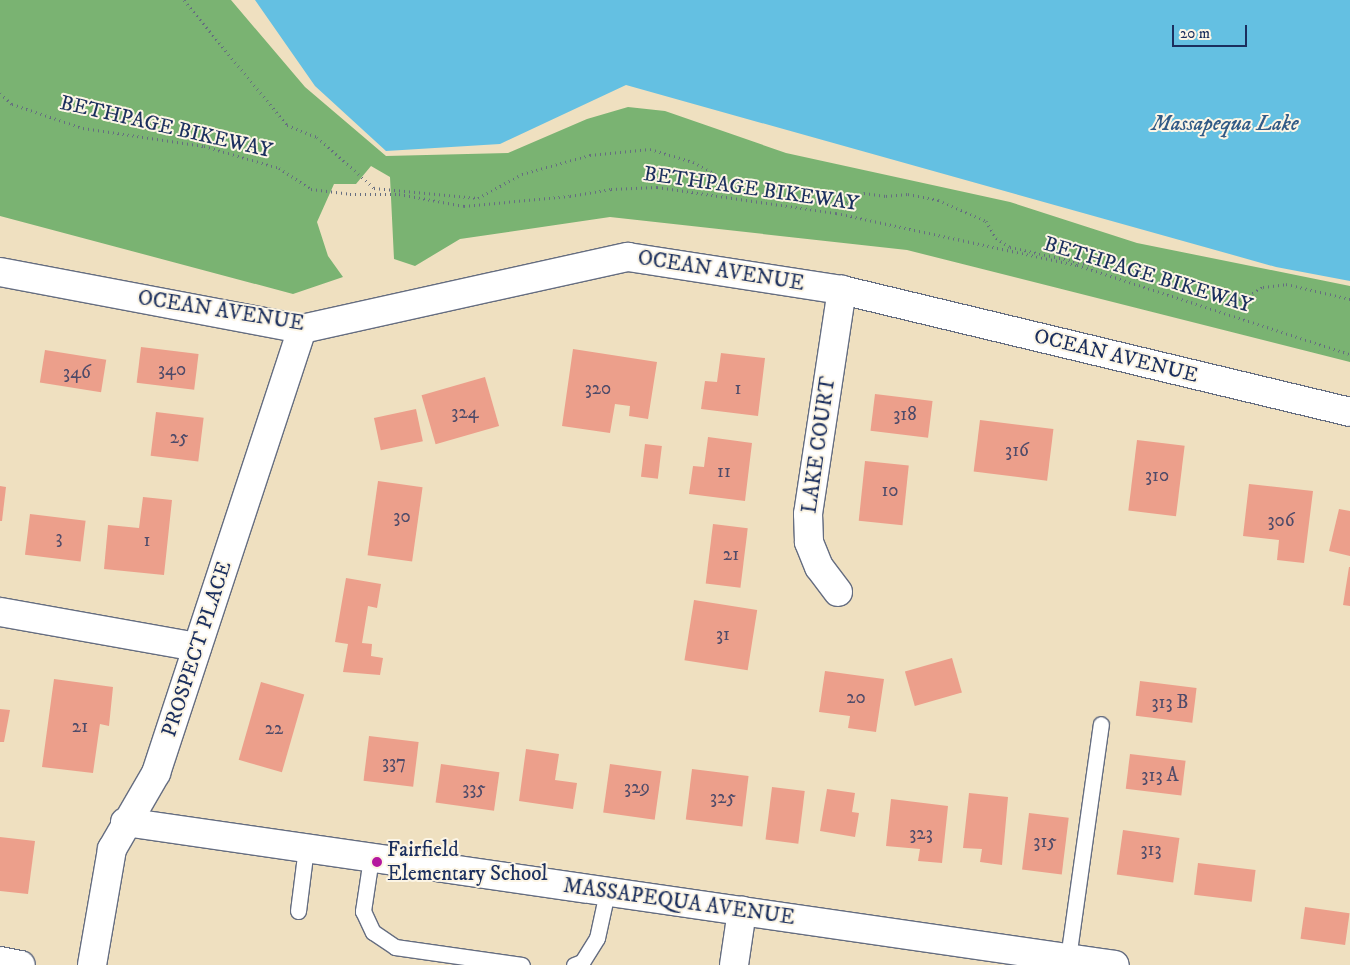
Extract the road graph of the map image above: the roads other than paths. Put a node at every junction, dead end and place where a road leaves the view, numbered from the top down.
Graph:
1 (0, 272) edge
2 (842, 290) junction
3 (302, 329) junction
4 (1350, 412) edge
5 (838, 592) dead end
6 (0, 612) edge
7 (197, 647) junction
8 (1101, 724) dead end
9 (125, 822) junction
10 (306, 848) junction
11 (371, 858) junction
12 (607, 892) junction
13 (298, 911) dead end
14 (742, 911) junction
15 (1068, 958) junction
16 (0, 961) edge
17 (21, 965) edge
18 (92, 965) edge
19 (522, 965) edge
20 (574, 965) edge
21 (734, 965) edge
22 (1114, 965) edge

1 - 3 street, OCEAN AVENUE
2 - 3 street, OCEAN AVENUE
2 - 4 street, OCEAN AVENUE
2 - 5 street, LAKE COURT
3 - 7 street, PROSPECT PLACE
6 - 7 street
7 - 9 street, PROSPECT PLACE
8 - 15 lane
9 - 10 street, MASSAPEQUA AVENUE
9 - 18 street, PROSPECT PLACE
10 - 11 street, MASSAPEQUA AVENUE
10 - 13 lane
11 - 12 street, MASSAPEQUA AVENUE
11 - 19 lane
12 - 14 street, MASSAPEQUA AVENUE
12 - 20 lane
14 - 15 street, MASSAPEQUA AVENUE
14 - 21 street
15 - 22 street, MASSAPEQUA AVENUE
16 - 17 street

